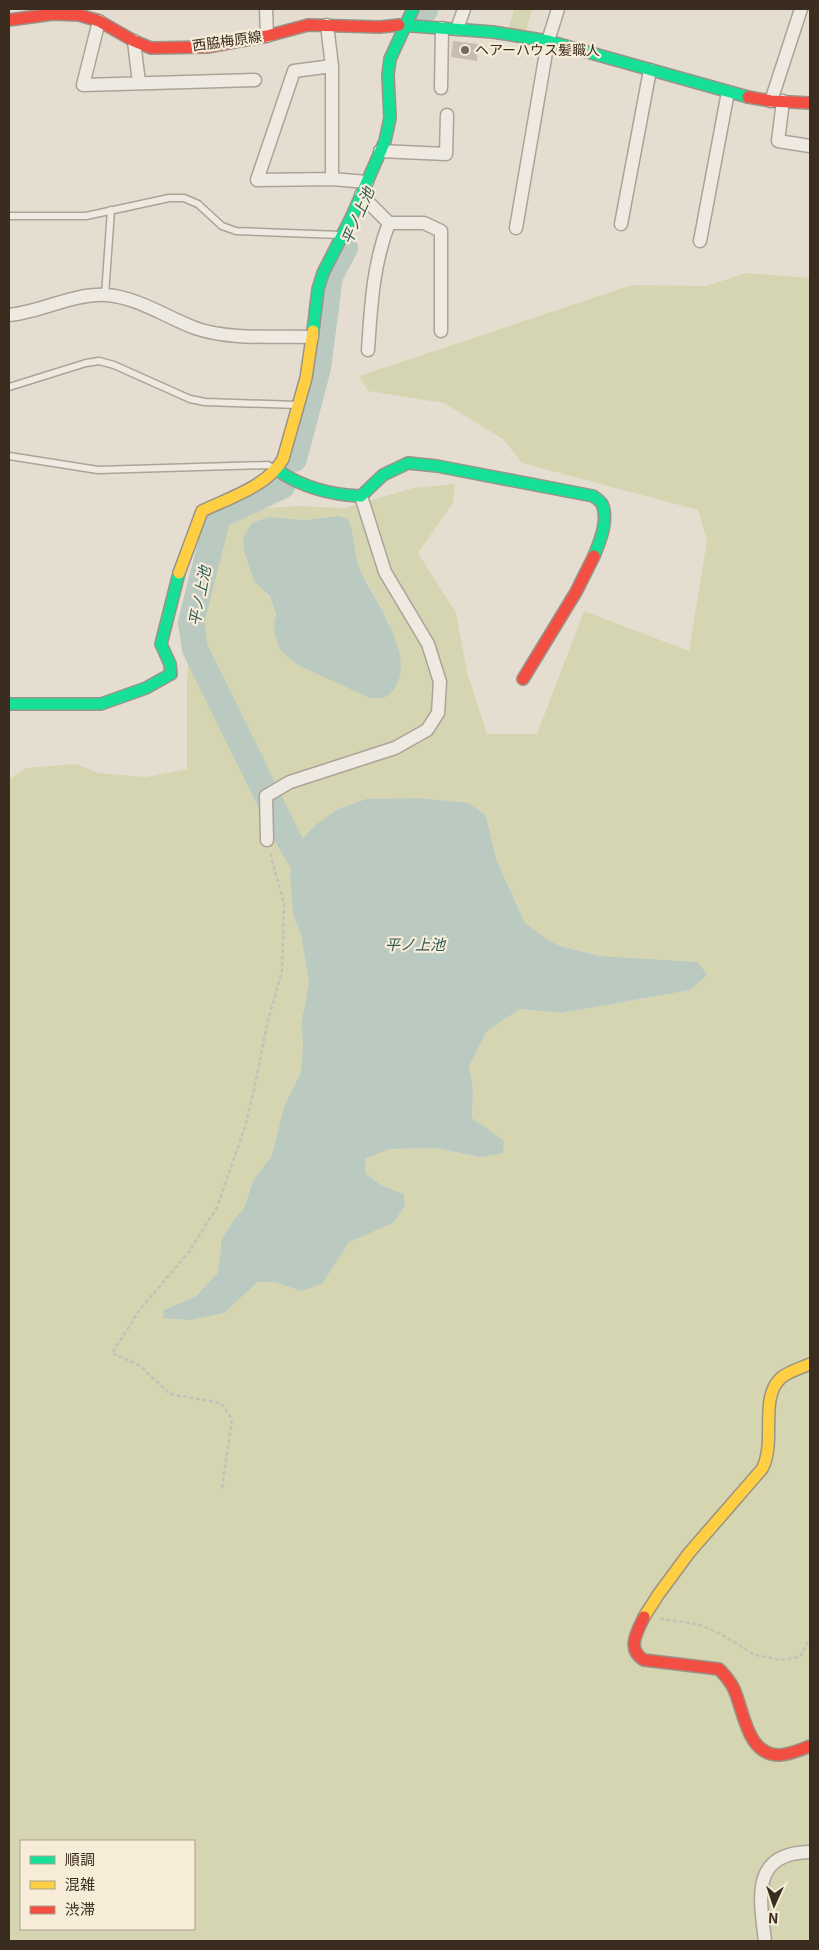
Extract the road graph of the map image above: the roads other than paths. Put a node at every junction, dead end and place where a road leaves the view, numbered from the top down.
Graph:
1 (266, 9) edge
2 (413, 9) edge
3 (464, 9) edge
4 (558, 9) edge
5 (801, 9) edge
6 (14, 16) edge
7 (99, 21) junction
8 (406, 24) junction
9 (327, 25) junction
10 (442, 28) junction
11 (456, 29) junction
12 (267, 36) junction
13 (134, 41) junction
14 (548, 41) junction
15 (332, 66) junction
16 (650, 70) junction
17 (256, 80) dead end
18 (139, 83) junction
19 (441, 88) dead end
20 (728, 92) junction
21 (777, 101) junction
22 (810, 103) edge
23 (447, 114) dead end
24 (810, 146) edge
25 (380, 151) junction
26 (332, 179) junction
27 (367, 182) junction
28 (361, 195) junction
29 (111, 210) junction
30 (9, 216) edge
31 (387, 221) junction
32 (621, 224) dead end
33 (516, 228) dead end
34 (343, 235) junction
35 (700, 241) dead end
36 (105, 295) junction
37 (9, 315) edge
38 (442, 331) dead end
39 (312, 337) junction
40 (368, 350) dead end
41 (9, 387) edge
42 (297, 406) junction
43 (9, 456) edge
44 (277, 470) junction
45 (361, 496) junction
46 (523, 679) dead end
47 (9, 704) edge
48 (267, 840) road end
49 (810, 1364) edge
50 (810, 1746) edge
51 (810, 1852) edge
52 (765, 1941) edge

1 - 12 street
2 - 8 street
3 - 11 street
4 - 14 street
5 - 21 street
6 - 7 street, 西脇梅原線
7 - 13 street, 西脇梅原線
7 - 18 street
8 - 9 street, 西脇梅原線
8 - 10 street, 西脇梅原線
8 - 25 street
9 - 12 street, 西脇梅原線
9 - 15 street
10 - 11 street, 西脇梅原線
10 - 19 street
11 - 14 street, 西脇梅原線
12 - 13 street, 西脇梅原線
13 - 18 street
14 - 16 street, 西脇梅原線
14 - 33 street
15 - 26 street
15 - 26 street
16 - 20 street, 西脇梅原線
16 - 32 street
17 - 18 street
20 - 21 street, 西脇梅原線
20 - 35 street
21 - 22 street, 西脇梅原線
21 - 24 street
23 - 25 street
25 - 27 street
26 - 27 street
27 - 28 street
28 - 31 street
28 - 34 street
29 - 30 lane
29 - 34 lane
29 - 36 lane
31 - 38 street
31 - 40 street
34 - 39 street
36 - 37 street
36 - 39 street
39 - 42 street
41 - 42 lane
42 - 44 street
43 - 44 lane
44 - 45 street
44 - 47 street
45 - 46 street
45 - 48 street
49 - 50 street
51 - 52 street

